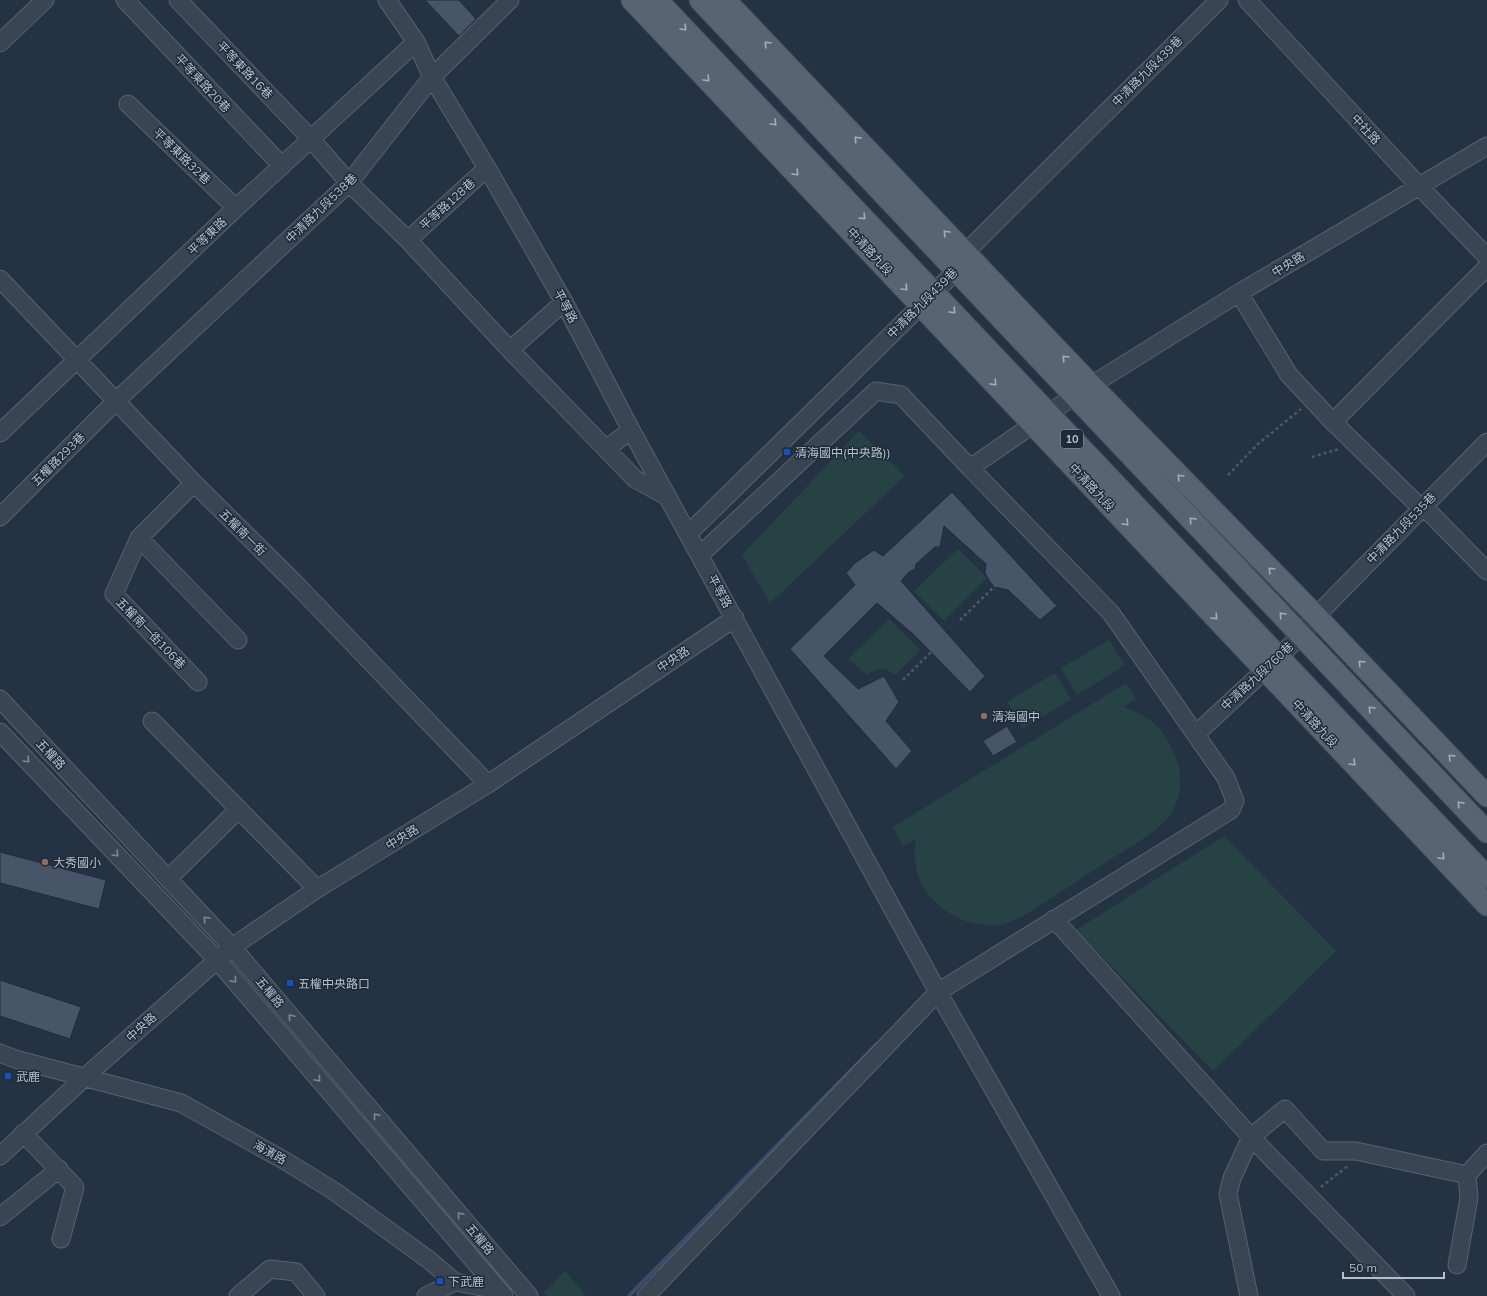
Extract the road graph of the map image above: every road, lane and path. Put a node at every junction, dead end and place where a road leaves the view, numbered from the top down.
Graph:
1 (45, 0) edge
2 (125, 0) edge
3 (178, 0) edge
4 (387, 0) edge
5 (510, 0) edge
6 (632, 0) edge
7 (657, 0) edge
8 (700, 0) edge
9 (726, 0) edge
10 (1219, 0) edge
11 (1247, 0) edge
12 (0, 42) edge
13 (416, 42) junction
14 (432, 78) junction
15 (128, 104) dead end
16 (311, 139) junction
17 (1487, 146) edge
18 (282, 166) junction
19 (488, 168) junction
20 (349, 183) junction
21 (1419, 186) junction
22 (236, 208) junction
23 (408, 240) junction
24 (1487, 257) edge
25 (961, 262) junction
26 (1487, 267) edge
27 (0, 279) edge
28 (1239, 293) junction
29 (928, 298) junction
30 (564, 302) junction
31 (510, 350) junction
32 (77, 360) junction
33 (1083, 391) junction
34 (1312, 400) junction
35 (116, 401) junction
36 (1040, 418) junction
37 (1333, 422) junction
38 (631, 430) junction
39 (0, 433) edge
40 (1487, 442) edge
41 (1355, 444) junction
42 (606, 449) junction
43 (1312, 457) dead end
44 (970, 468) junction
45 (1228, 475) dead end
46 (194, 483) junction
47 (668, 497) junction
48 (1421, 508) junction
49 (0, 517) edge
50 (688, 534) junction
51 (139, 538) junction
52 (700, 555) junction
53 (1487, 571) edge
54 (999, 582) dead end
55 (1316, 616) junction
56 (735, 618) junction
57 (960, 620) dead end
58 (1300, 635) junction
59 (238, 640) dead end
60 (934, 649) dead end
61 (1271, 663) junction
62 (903, 680) dead end
63 (198, 682) dead end
64 (2, 705) edge
65 (152, 721) dead end
66 (0, 732) edge
67 (1196, 734) junction
68 (488, 784) junction
69 (1486, 792) edge
70 (239, 809) junction
71 (1487, 832) edge
72 (1487, 877) edge
73 (169, 878) junction
74 (317, 889) junction
75 (1487, 905) edge
76 (1054, 919) junction
77 (232, 947) junction
78 (217, 960) junction
79 (938, 992) junction
80 (0, 1053) edge
81 (85, 1077) junction
82 (23, 1133) junction
83 (1251, 1137) junction
84 (1487, 1153) edge
85 (0, 1156) edge
86 (1350, 1165) dead end
87 (59, 1169) junction
88 (1467, 1175) junction
89 (1311, 1199) junction
90 (0, 1217) edge
91 (61, 1239) dead end
92 (1457, 1265) dead end
93 (512, 1277) junction
94 (455, 1282) junction
95 (501, 1293) edge
96 (238, 1296) edge
97 (316, 1296) edge
98 (426, 1296) edge
99 (440, 1296) edge
100 (529, 1296) edge
101 (646, 1296) edge
102 (1111, 1296) edge
103 (1249, 1296) edge
104 (1406, 1296) edge

1 - 12 street
2 - 18 street, 平等東路20巷
3 - 16 street, 平等東路16巷
4 - 13 street, 平等路
5 - 14 street, 中清路九段538巷
6 -> 29 main road, 中清路九段
7 -> 29 main road, 中清路九段
8 - 25 main road
25 -> 9 main road
10 - 25 street, 中清路九段439巷
11 - 21 street, 中社路
13 - 14 street, 平等路
13 - 16 street, 平等東路
14 - 19 street, 平等路
14 - 20 street, 中清路九段538巷
15 - 22 street, 平等東路32巷
16 - 18 street, 平等東路
16 - 20 street, 平等東路16巷
17 - 21 street, 中央路
18 - 22 street, 平等東路
19 - 23 street, 平等路128巷
19 - 30 street, 平等路
20 - 23 street, 平等東路16巷
20 - 35 street, 中清路九段538巷
21 - 24 street, 中社路
21 - 28 street, 中央路
22 - 32 street, 平等東路
23 - 31 street, 平等東路16巷
25 - 29 street, 中清路九段439巷
33 -> 25 main road
26 - 37 street
27 - 32 street, 五權南一街
28 - 33 street, 中央路
28 - 34 street
29 -> 36 main road, 中清路九段
29 - 50 street, 中清路九段439巷
30 - 31 street
30 - 38 street, 平等路
31 - 42 street, 平等東路16巷
32 - 35 street, 五權南一街
32 - 39 street, 平等東路
33 - 36 street, 中央路
55 -> 33 main road
58 -> 33 main road, 10
34 - 37 street
34 - 45 path
35 - 46 street, 五權南一街
35 - 49 street, 五權路293巷
36 - 44 street, 中央路
36 -> 61 main road, 中清路九段
37 - 41 street
38 - 42 street
38 - 47 street, 平等路
40 - 48 street, 中清路九段535巷
41 - 43 path
41 - 48 street
42 - 47 street, 平等東路16巷
44 - 52 street
44 - 67 street
46 - 51 street, 五權南一街106巷
46 - 68 street, 五權南一街
47 - 50 street, 平等路
48 - 53 street
48 - 55 street, 中清路九段535巷
50 - 52 street, 平等路
51 - 59 street
51 - 63 street, 五權南一街106巷
52 - 56 street, 平等路
54 - 57 path
55 - 58 street, 中清路九段760巷
69 -> 55 main road
56 - 68 street, 中央路
56 - 79 street, 平等路
58 - 61 street, 中清路九段760巷
71 -> 58 main road, 10
60 - 62 path
61 - 67 street, 中清路九段760巷
61 - 72 main road, 中清路九段
61 -> 75 main road, 中清路九段
64 - 73 street, 五權路
65 - 70 street
66 -> 78 street, 五權路
67 - 76 street
68 - 74 street, 中央路
70 - 73 street
70 - 74 street
77 -> 73 street, 五權路
74 - 77 street, 中央路
76 - 79 street
76 - 83 street
77 - 78 street, 中央路
93 -> 77 street, 五權路
78 - 81 street, 中央路
78 -> 95 street, 五權路
79 - 101 street
79 - 102 street, 平等路
80 - 81 street, 海濱路
81 - 82 street, 中央路
81 - 94 street, 海濱路
82 - 85 street, 中央路
82 - 87 street
83 - 88 street
83 - 89 street
83 - 103 street
84 - 88 street
86 - 89 path
87 - 90 street
87 - 91 street
88 - 92 street
89 - 104 street
93 - 95 street
93 - 100 street, 五權路
94 - 95 street, 海濱路
94 - 98 street
94 - 99 street
96 - 97 street

